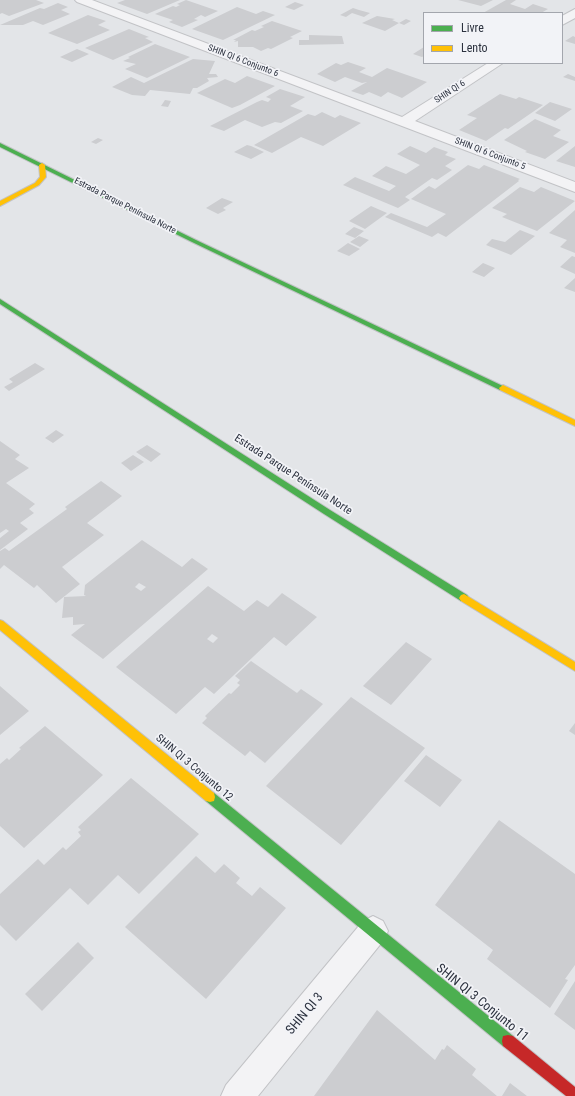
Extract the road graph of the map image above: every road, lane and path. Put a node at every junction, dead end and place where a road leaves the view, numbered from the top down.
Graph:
1 (81, 0) edge
2 (575, 13) edge
3 (563, 20) edge
4 (495, 64) edge
5 (404, 122) junction
6 (0, 144) edge
7 (42, 165) junction
8 (575, 187) edge
9 (0, 204) edge
10 (0, 301) edge
11 (575, 424) edge
12 (0, 624) edge
13 (575, 667) edge
14 (373, 931) junction
15 (575, 1095) edge
16 (237, 1096) edge

1 - 5 street, SHIN QI 6 Conjunto 6
2 - 3 street
4 - 5 street, SHIN QI 6
5 - 8 street, SHIN QI 6 Conjunto 5
6 - 7 main road, Estrada Parque Península Norte
7 - 9 main road
7 - 11 main road, Estrada Parque Península Norte
10 - 13 main road, Estrada Parque Península Norte
12 - 14 main road, SHIN QI 3 Conjunto 12
14 - 15 main road, SHIN QI 3 Conjunto 11
14 - 16 street, SHIN QI 3

